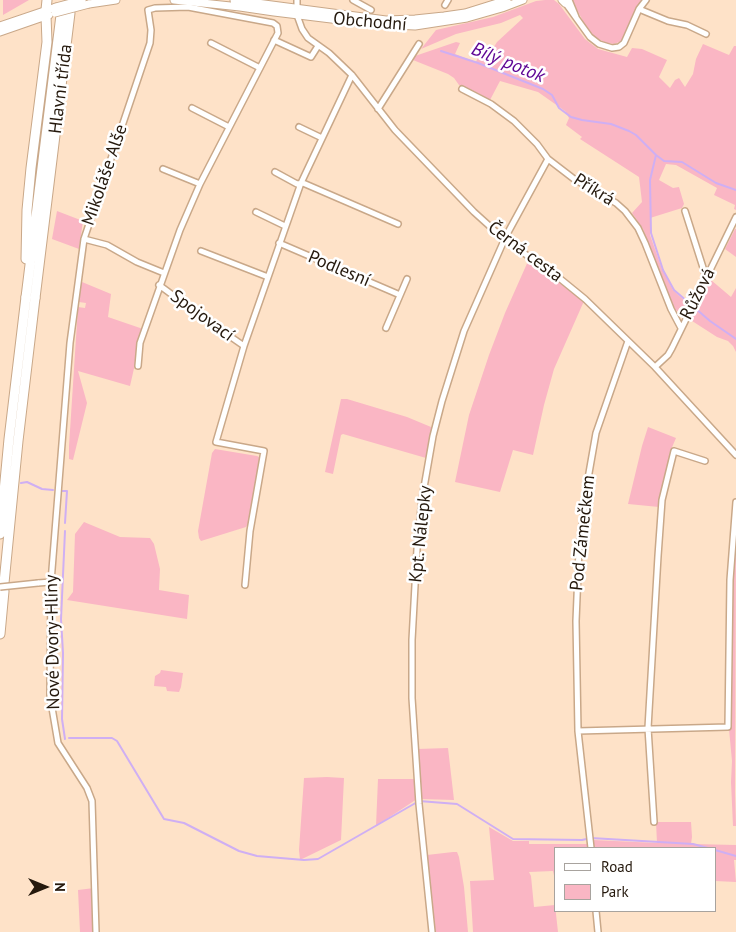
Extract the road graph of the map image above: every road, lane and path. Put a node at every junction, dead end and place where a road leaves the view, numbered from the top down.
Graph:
1 (47, 0) edge
2 (116, 0) edge
3 (174, 0) edge
4 (201, 0) edge
5 (234, 0) edge
6 (297, 0) edge
7 (353, 0) edge
8 (507, 0) edge
9 (523, 0) edge
10 (646, 0) edge
11 (565, 1) edge
12 (86, 2) edge
13 (214, 4) junction
14 (639, 9) junction
15 (372, 10) dead end
16 (56, 12) junction
17 (297, 12) junction
18 (1, 28) edge
19 (706, 34) dead end
20 (274, 40) junction
21 (211, 43) dead end
22 (418, 44) dead end
23 (318, 46) junction
24 (260, 68) junction
25 (352, 75) junction
26 (462, 89) dead end
27 (192, 108) dead end
28 (378, 109) junction
29 (230, 127) junction
30 (300, 128) dead end
31 (322, 138) junction
32 (548, 160) junction
33 (163, 169) dead end
34 (275, 172) dead end
35 (301, 183) junction
36 (200, 184) junction
37 (256, 212) dead end
38 (685, 212) dead end
39 (735, 221) edge
40 (398, 224) dead end
41 (285, 226) junction
42 (84, 238) junction
43 (505, 240) junction
44 (279, 243) junction
45 (201, 251) dead end
46 (164, 273) junction
47 (268, 277) junction
48 (706, 277) junction
49 (407, 279) dead end
50 (160, 285) junction
51 (400, 295) junction
52 (30, 298) junction
53 (386, 328) dead end
54 (681, 328) junction
55 (628, 341) junction
56 (70, 343) joint
57 (244, 346) junction
58 (138, 366) dead end
59 (655, 367) junction
60 (736, 455) edge
61 (705, 461) dead end
62 (736, 502) edge
63 (0, 534) edge
64 (51, 582) junction
65 (245, 585) dead end
66 (3, 587) edge
67 (0, 634) edge
68 (648, 728) junction
69 (578, 731) junction
70 (654, 822) dead end
71 (590, 847) edge
72 (596, 912) edge
73 (96, 932) edge
74 (432, 932) edge
75 (598, 932) edge

1 - 16 highway
2 - 12 main road
3 - 13 main road
4 - 13 main road
5 - 17 main road, Obchodní
6 - 17 street, Černá cesta
7 - 15 street
8 - 17 main road, Obchodní
9 - 17 main road, Obchodní
10 - 14 street
11 - 14 street
12 - 16 main road, bridge
13 - 17 main road, Obchodní
14 - 19 street
16 - 18 main road
16 - 52 highway
16 - 52 highway, Hlavní třída
16 - 52 highway
17 - 23 street, Černá cesta
20 - 23 street
20 - 24 street
20 - 42 street, Mikoláše Alše
21 - 24 street
22 - 28 street
23 - 25 street, Černá cesta
24 - 29 street
25 - 28 street, Černá cesta
25 - 31 street
26 - 32 street, Příkrá
27 - 29 street
28 - 43 street, Černá cesta
29 - 36 street
30 - 31 street
31 - 35 street
32 - 43 street, Kpt. Nálepky
32 - 54 street, Příkrá
33 - 36 street
34 - 35 street
35 - 40 street
35 - 41 street
36 - 46 street
37 - 41 street
38 - 48 street
39 - 48 street, Růžová
41 - 44 street
42 - 46 street
42 - 56 street, Mikoláše Alše
43 - 55 street, Černá cesta
43 - 74 street, Kpt. Nálepky
44 - 47 street
44 - 51 street, Podlesní
45 - 47 street
46 - 50 street
47 - 57 street
48 - 54 street, Růžová
49 - 51 street
50 - 57 street, Spojovací
50 - 58 street
51 - 53 street
52 - 63 highway
52 - 66 highway
54 - 59 street, Růžová
55 - 59 street, Černá cesta
55 - 69 street, Pod Zámečkem
56 - 64 street, Nové Dvory-Hlíny
57 - 65 street
59 - 60 street, Černá cesta
61 - 68 street
62 - 68 street
64 - 66 street, bridge
64 - 73 street, Nové Dvory-Hlíny
66 - 67 highway
68 - 69 street
68 - 70 street
69 - 71 street, Pod Zámečkem
72 - 75 street

